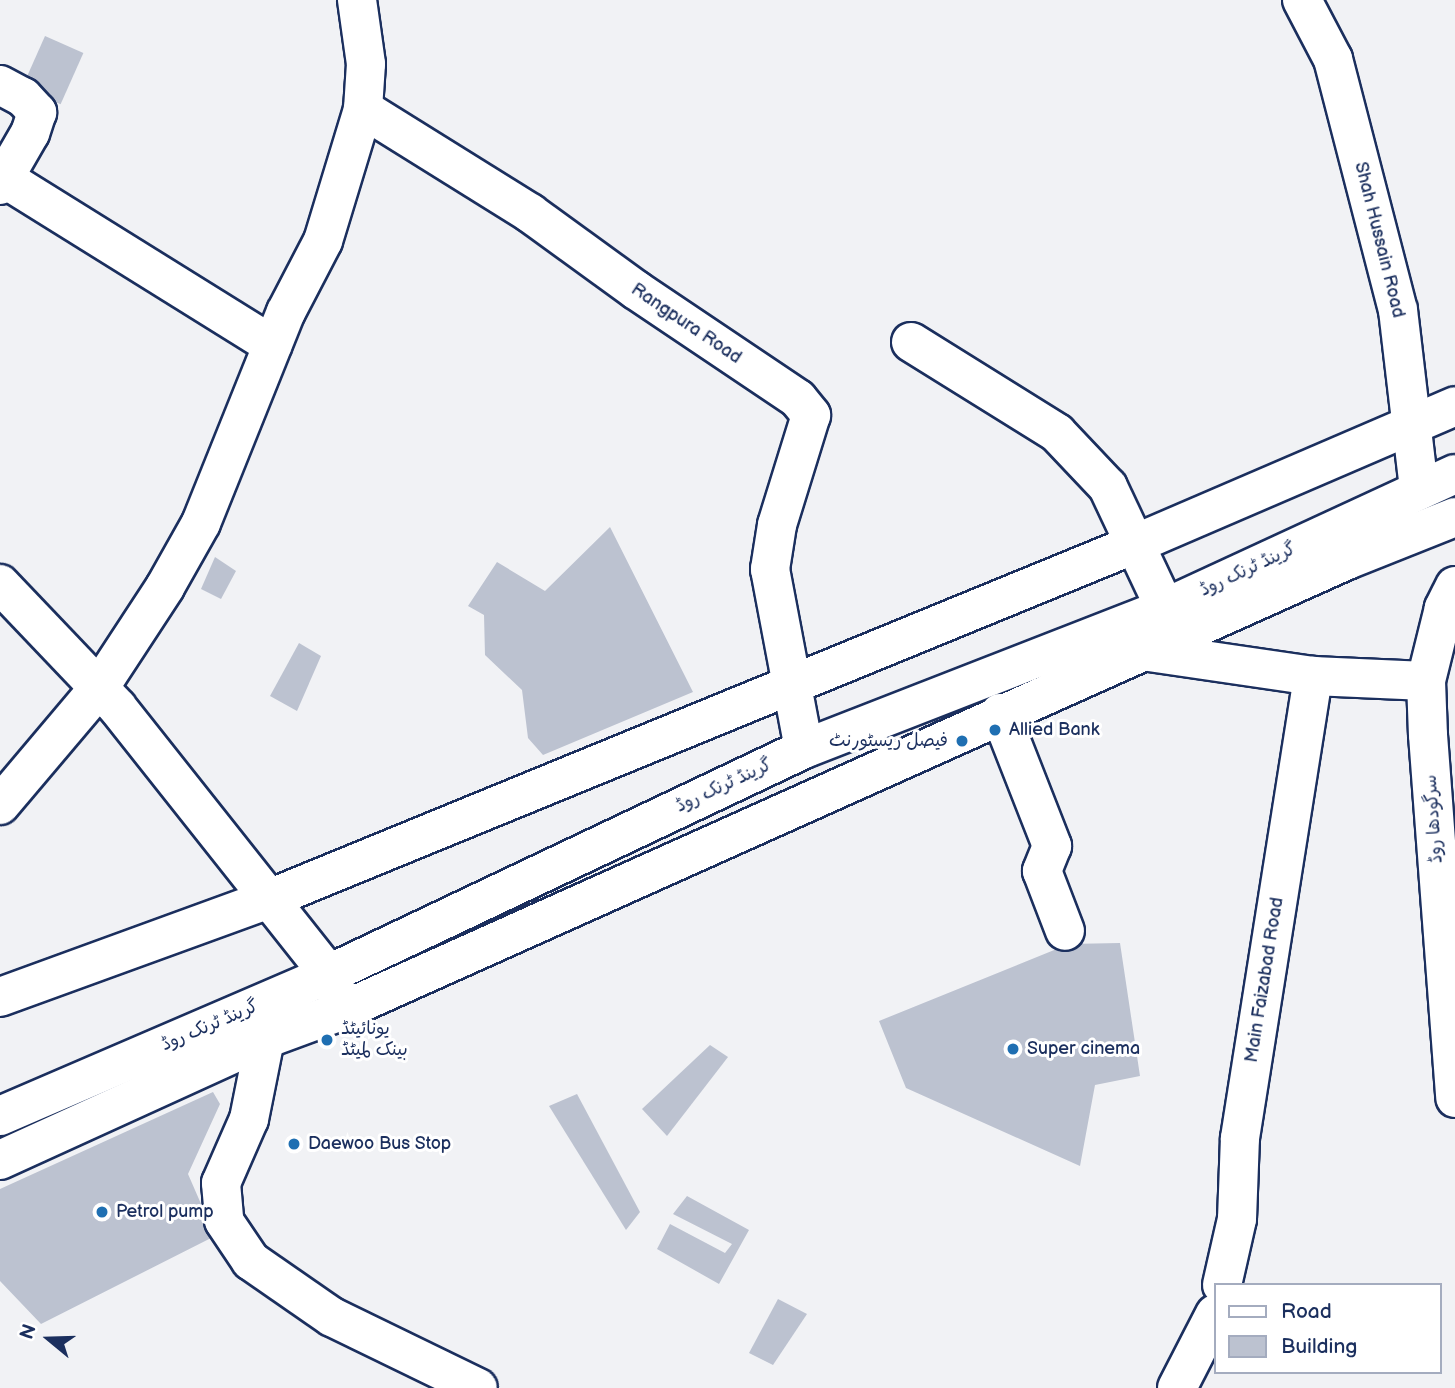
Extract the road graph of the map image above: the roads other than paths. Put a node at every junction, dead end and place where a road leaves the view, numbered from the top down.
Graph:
1 (357, 0) edge
2 (1302, 0) edge
3 (0, 85) edge
4 (363, 109) junction
5 (2, 182) edge
6 (911, 342) dead end
7 (272, 345) junction
8 (1455, 406) edge
9 (1411, 425) junction
10 (1455, 474) edge
11 (1419, 490) junction
12 (1455, 517) edge
13 (1135, 544) junction
14 (0, 584) edge
15 (1455, 586) edge
16 (1165, 608) junction
17 (1142, 651) junction
18 (1313, 676) junction
19 (1426, 681) junction
20 (792, 685) junction
21 (99, 688) junction
22 (1000, 713) junction
23 (804, 749) junction
24 (0, 805) edge
25 (269, 899) junction
26 (1065, 931) dead end
27 (329, 974) junction
28 (0, 997) edge
29 (344, 1010) junction
30 (265, 1039) junction
31 (1454, 1078) edge
32 (0, 1116) edge
33 (0, 1160) edge
34 (1222, 1283) edge
35 (1214, 1316) edge
36 (478, 1388) edge
37 (1177, 1388) edge

1 - 4 street
2 - 9 street, Shah Hussain Road
3 - 5 street
4 - 7 street
4 - 20 street, Rangpura Road
5 - 7 street
6 - 13 street
7 - 21 street
8 - 9 street
9 - 11 street, Shah Hussain Road
9 - 13 street
10 - 11 street, گرینڈ ٹرنک روڈ
11 - 16 street, گرینڈ ٹرنک روڈ
12 - 17 street, گرینڈ ٹرنک روڈ
13 - 16 street
13 - 20 street
14 - 21 street
15 - 19 street, سرگودھا روڈ
16 - 23 street, گرینڈ ٹرنک روڈ
17 - 18 street
17 - 22 street, گرینڈ ٹرنک روڈ
18 - 19 street
18 - 34 street, Main Faizabad Road
19 - 31 street, سرگودھا روڈ
20 - 23 street, Rangpura Road
20 - 25 street
21 - 24 street
21 - 25 street
22 - 26 street
22 - 29 street, گرینڈ ٹرنک روڈ
23 - 27 street, گرینڈ ٹرنک روڈ
25 - 27 street
25 - 28 street
27 - 29 street
27 - 32 street, گرینڈ ٹرنک روڈ
29 - 30 street, گرینڈ ٹرنک روڈ
30 - 33 street, گرینڈ ٹرنک روڈ
30 - 36 street
35 - 37 street

